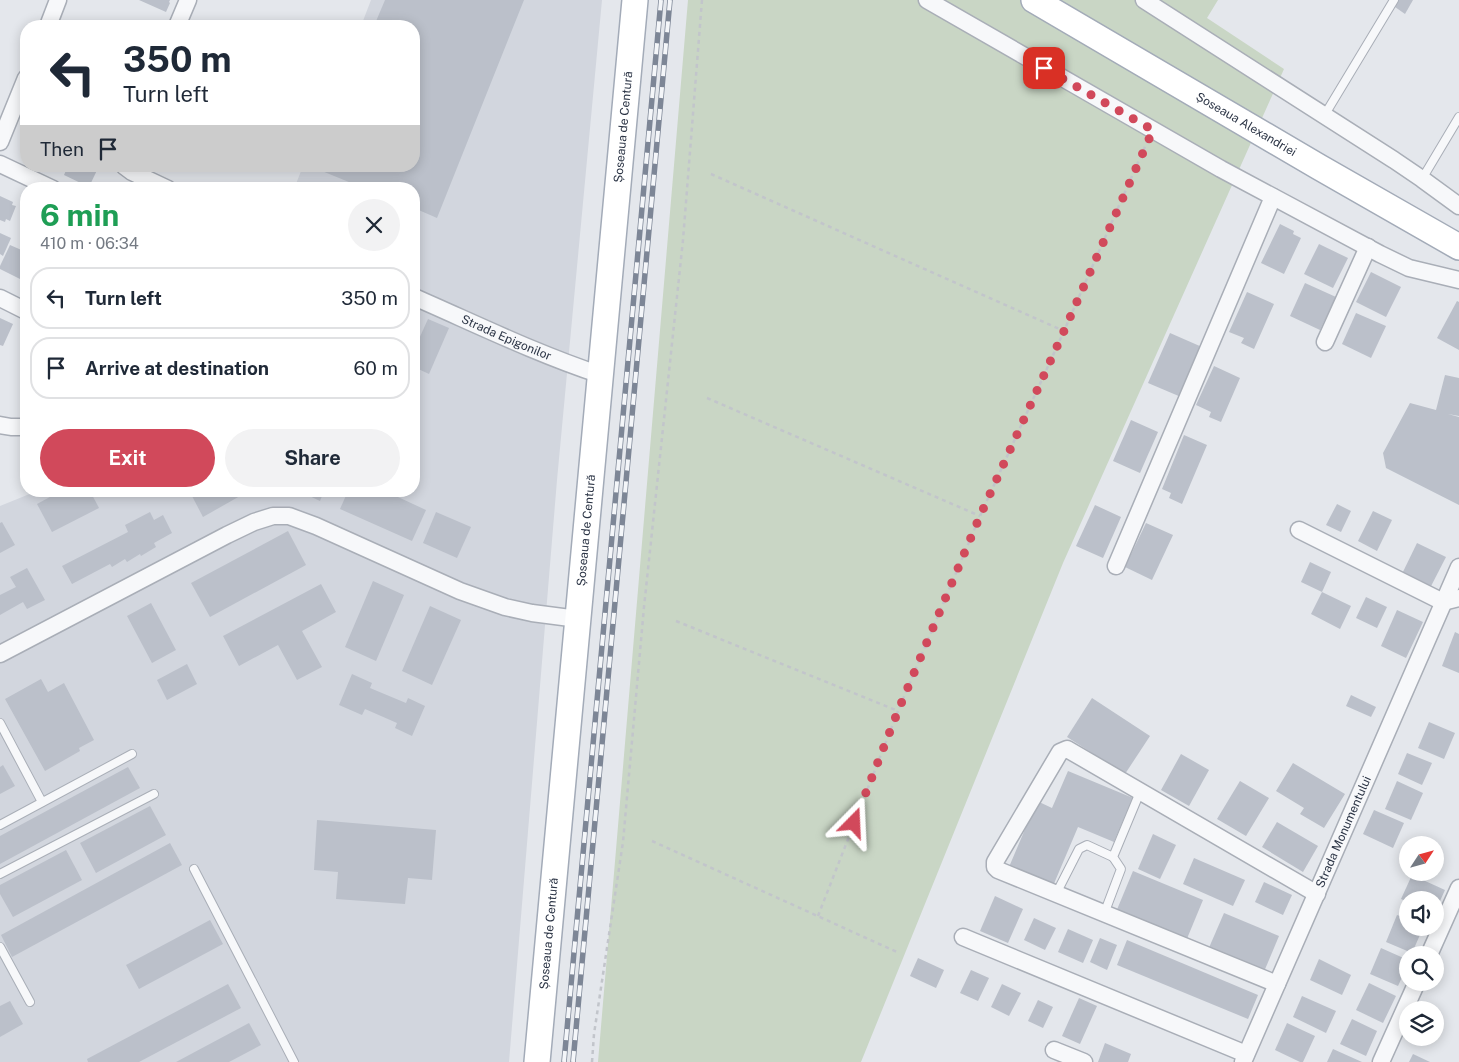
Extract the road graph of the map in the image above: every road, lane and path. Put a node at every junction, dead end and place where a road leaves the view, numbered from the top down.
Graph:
1 (58, 0) edge
2 (188, 0) edge
3 (635, 0) edge
4 (702, 0) edge
5 (927, 0) edge
6 (1034, 0) edge
7 (1068, 0) edge
8 (1144, 0) edge
9 (1394, 0) edge
10 (50, 20) edge
11 (180, 20) edge
12 (20, 93) edge
13 (1324, 116) junction
14 (1459, 117) edge
15 (1153, 130) junction
16 (0, 142) edge
17 (0, 164) edge
18 (132, 172) edge
19 (711, 174) dead end
20 (1422, 179) junction
21 (37, 182) edge
22 (153, 182) edge
23 (1274, 197) junction
24 (1459, 206) edge
25 (1459, 228) edge
26 (1368, 247) junction
27 (1459, 248) edge
28 (1459, 280) edge
29 (0, 298) edge
30 (420, 300) edge
31 (20, 308) edge
32 (1064, 331) junction
33 (1325, 342) dead end
34 (601, 375) junction
35 (707, 398) dead end
36 (20, 423) edge
37 (0, 425) edge
38 (980, 516) junction
39 (1299, 530) dead end
40 (1116, 566) dead end
41 (1459, 567) edge
42 (1451, 600) edge
43 (578, 619) junction
44 (676, 621) dead end
45 (0, 654) edge
46 (898, 711) junction
47 (0, 723) edge
48 (132, 754) dead end
49 (1140, 792) junction
50 (154, 794) dead end
51 (42, 802) junction
52 (0, 825) edge
53 (652, 841) dead end
54 (1113, 857) junction
55 (194, 869) dead end
56 (0, 874) edge
57 (1459, 888) edge
58 (1056, 894) junction
59 (1317, 894) junction
60 (1104, 914) junction
61 (818, 916) junction
62 (963, 937) dead end
63 (1433, 946) edge
64 (0, 947) edge
65 (897, 952) dead end
66 (1277, 984) junction
67 (1413, 991) edge
68 (30, 1002) dead end
69 (1054, 1050) dead end
70 (1245, 1058) edge
71 (294, 1062) edge
72 (537, 1062) edge
73 (592, 1062) edge
74 (1084, 1062) edge
75 (1381, 1062) edge

1 - 10 street
2 - 11 street
3 - 34 main road, Șoseaua de Centură
4 - 73 path
5 - 15 street
6 - 27 main road, Șoseaua Alexandriei
7 - 25 main road, Șoseaua Alexandriei
8 - 13 street
9 - 13 lane
12 - 16 street
13 - 20 street
14 - 20 lane
15 - 23 street
15 - 32 path
17 - 21 street
18 - 22 street
19 - 32 path
20 - 24 street
23 - 26 street
23 - 40 street
26 - 28 street
26 - 33 street
29 - 31 street
30 - 34 street, Strada Epigonilor
32 - 38 path
34 - 43 main road, Șoseaua de Centură
35 - 38 path
36 - 37 street
38 - 46 path
39 - 42 street
41 - 42 street, Strada Monumentului
42 - 59 street, Strada Monumentului
43 - 45 street
43 - 72 main road, Șoseaua de Centură
44 - 46 path
46 - 61 path
47 - 51 lane
48 - 51 lane
49 - 54 lane
49 - 58 street
49 - 59 street
50 - 56 lane
51 - 52 lane
53 - 61 path
54 - 58 lane
54 - 60 lane
55 - 71 lane
57 - 63 street
58 - 60 street
59 - 66 street, Strada Monumentului
60 - 66 street
61 - 65 path
62 - 70 street
64 - 68 lane
66 - 70 street, Strada Monumentului
67 - 75 street
69 - 74 street

